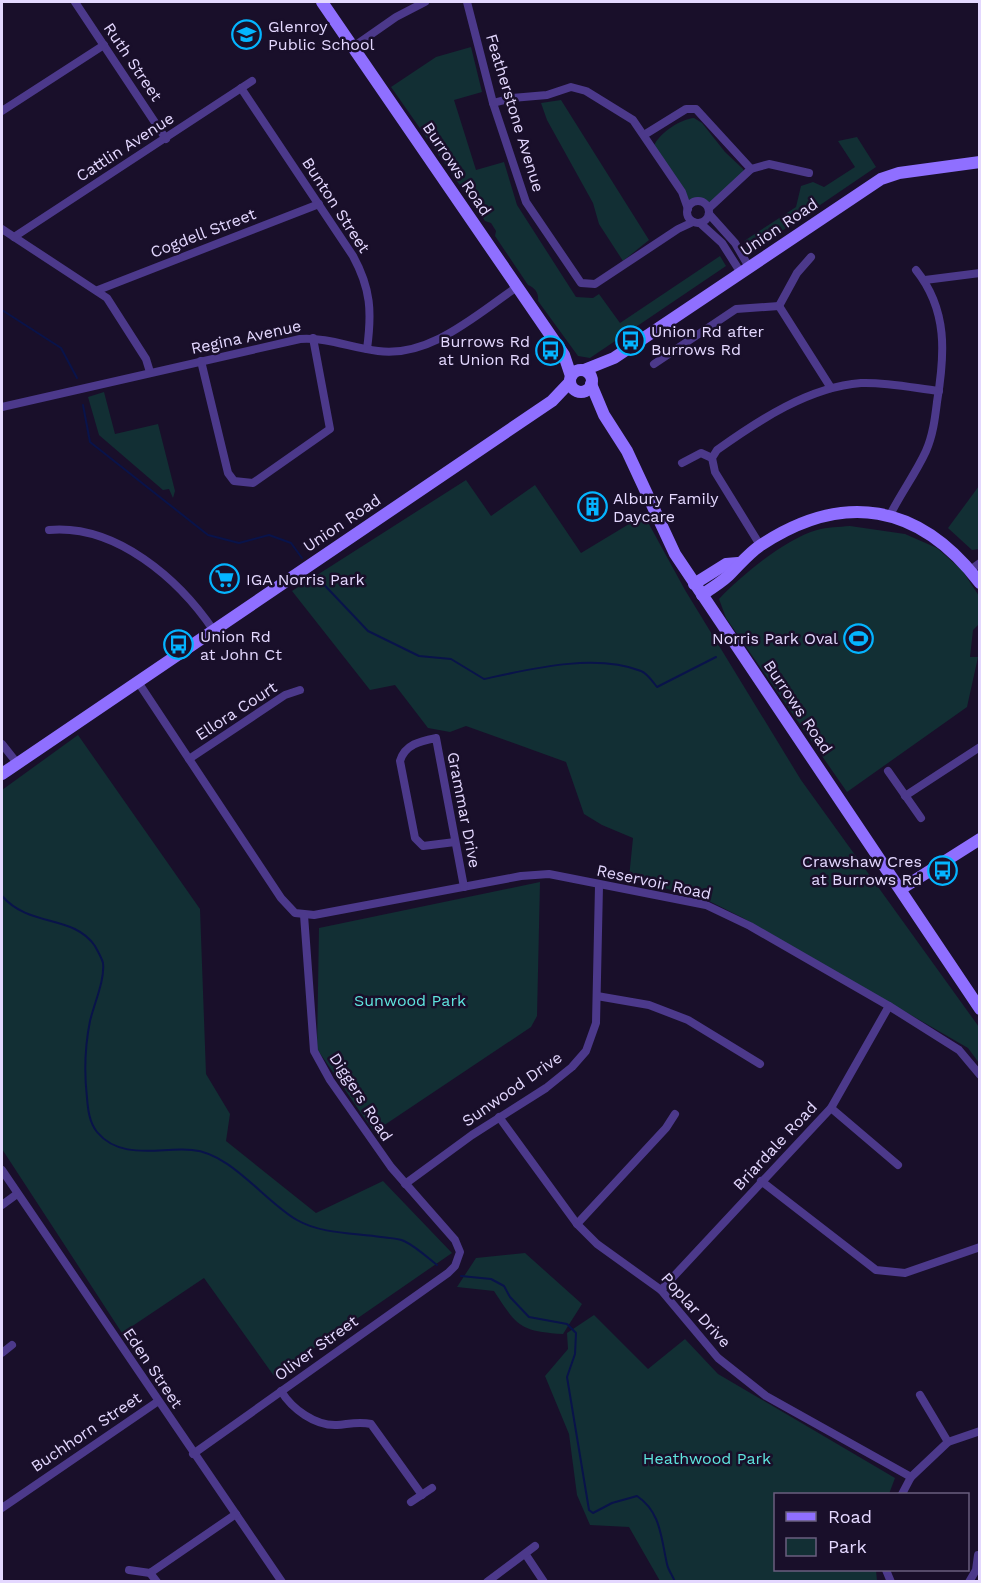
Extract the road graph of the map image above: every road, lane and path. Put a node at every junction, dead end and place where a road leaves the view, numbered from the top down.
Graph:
1 (75, 2) edge
2 (322, 2) edge
3 (425, 2) edge
4 (467, 2) edge
5 (104, 45) junction
6 (353, 47) junction
7 (252, 81) dead end
8 (241, 88) junction
9 (493, 103) junction
10 (2, 111) edge
11 (644, 135) junction
12 (166, 139) junction
13 (980, 162) edge
14 (751, 169) junction
15 (809, 173) dead end
16 (682, 192) junction
17 (319, 204) junction
18 (705, 206) junction
19 (692, 217) junction
20 (2, 229) edge
21 (14, 237) junction
22 (811, 257) dead end
23 (745, 270) junction
24 (916, 270) dead end
25 (980, 273) edge
26 (925, 280) junction
27 (517, 287) junction
28 (98, 290) junction
29 (779, 306) junction
30 (313, 338) junction
31 (367, 349) junction
32 (201, 361) junction
33 (654, 364) dead end
34 (150, 372) junction
35 (581, 381) junction
36 (831, 388) junction
37 (939, 392) junction
38 (2, 407) edge
39 (712, 458) junction
40 (682, 463) dead end
41 (890, 515) junction
42 (50, 530) dead end
43 (760, 545) junction
44 (738, 563) junction
45 (975, 567) edge
46 (980, 583) edge
47 (694, 584) junction
48 (702, 595) junction
49 (214, 631) junction
50 (138, 682) junction
51 (300, 690) dead end
52 (2, 744) edge
53 (980, 747) edge
54 (189, 759) junction
55 (17, 763) junction
56 (888, 771) dead end
57 (2, 774) edge
58 (905, 796) junction
59 (921, 818) dead end
60 (980, 839) edge
61 (455, 842) junction
62 (598, 886) junction
63 (464, 887) junction
64 (902, 889) junction
65 (304, 915) junction
66 (597, 996) junction
67 (889, 1006) junction
68 (980, 1009) edge
69 (760, 1064) dead end
70 (980, 1075) edge
71 (831, 1108) junction
72 (675, 1114) dead end
73 (499, 1117) junction
74 (898, 1165) dead end
75 (2, 1170) edge
76 (761, 1181) junction
77 (405, 1184) junction
78 (17, 1194) junction
79 (2, 1205) edge
80 (576, 1224) junction
81 (980, 1247) edge
82 (455, 1266) joint
83 (661, 1290) junction
84 (12, 1346) dead end
85 (2, 1353) edge
86 (281, 1391) junction
87 (920, 1395) dead end
88 (157, 1402) junction
89 (980, 1431) edge
90 (948, 1442) junction
91 (193, 1454) junction
92 (911, 1477) junction
93 (432, 1488) dead end
94 (903, 1493) edge
95 (422, 1495) junction
96 (411, 1502) dead end
97 (2, 1508) edge
98 (236, 1514) junction
99 (536, 1546) dead end
100 (526, 1555) junction
101 (978, 1555) dead end
102 (129, 1570) dead end
103 (150, 1573) junction
104 (157, 1581) edge
105 (282, 1581) edge
106 (487, 1581) edge
107 (544, 1581) edge
108 (969, 1581) edge

1 - 5 street, Ruth Street
2 - 6 main road, Burrows Road
3 - 6 street
4 - 9 street, Featherstone Avenue
5 - 10 street
5 - 12 street, Ruth Street
6 - 27 main road, Burrows Road
7 - 8 street, Cattlin Avenue
8 - 12 street, Cattlin Avenue
8 - 17 street, Bunton Street
9 - 11 street
9 - 19 street, Featherstone Avenue
11 - 14 street
11 - 16 street
12 - 21 street, Cattlin Avenue
13 - 23 main road, Union Road
14 - 15 street
14 - 18 street
16 - 18 street
16 - 19 street
17 - 28 street, Cogdell Street
17 - 31 street, Bunton Street
18 - 19 street
18 - 19 street
18 - 23 street
19 - 23 street
20 - 21 street
21 - 28 street
22 - 29 street
23 - 35 main road, Union Road
24 - 26 street
25 - 26 street
26 - 37 street
27 - 31 street, Regina Avenue
27 - 35 main road, Burrows Road
28 - 34 street
29 - 33 street
29 - 36 street
30 - 31 street, Regina Avenue
30 - 32 street, Regina Avenue
30 - 32 street
32 - 34 street, Regina Avenue
34 - 38 street, Regina Avenue
35 - 47 main road, Burrows Road
35 - 49 main road, Union Road
36 - 37 street
36 - 39 street
37 - 41 street
39 - 40 street
39 - 43 street
41 - 43 main road
41 - 45 main road
42 - 49 street
43 - 44 main road
44 - 47 main road
44 - 48 main road
45 - 46 main road
47 - 48 main road, Burrows Road
48 - 64 main road, Burrows Road
49 - 50 main road, Union Road
50 - 54 street
50 - 55 main road, Union Road
51 - 54 street, Ellora Court
52 - 55 street
53 - 58 street
54 - 65 street
55 - 57 main road, Union Road
56 - 58 street
58 - 59 street
60 - 64 main road
61 - 61 street, Grammar Drive
61 - 63 street, Grammar Drive
62 - 63 street, Reservoir Road
62 - 66 street, Sunwood Drive
62 - 67 street, Reservoir Road
63 - 65 street, Reservoir Road
64 - 68 main road, Burrows Road
65 - 77 street, Diggers Road
66 - 69 street
66 - 73 street, Sunwood Drive
67 - 70 street, Reservoir Road
67 - 71 street, Briardale Road
71 - 74 street
71 - 76 street, Briardale Road
72 - 80 street
73 - 77 street, Sunwood Drive
73 - 80 street, Poplar Drive
75 - 78 street, Eden Street
76 - 81 street
76 - 83 street, Briardale Road
77 - 82 street, Diggers Road
78 - 79 street
78 - 88 street, Eden Street
80 - 83 street, Poplar Drive
82 - 86 street, Oliver Street
83 - 92 street, Poplar Drive
84 - 85 street
86 - 91 street, Oliver Street
86 - 95 street
87 - 90 street
88 - 91 street, Eden Street
88 - 97 street, Buchhorn Street
89 - 90 street
90 - 92 street
91 - 98 street, Eden Street
92 - 94 street
93 - 95 street
95 - 96 street
98 - 103 street
98 - 105 street, Eden Street
99 - 100 street
100 - 106 street
100 - 107 street
101 - 108 street
102 - 103 street
103 - 104 street

